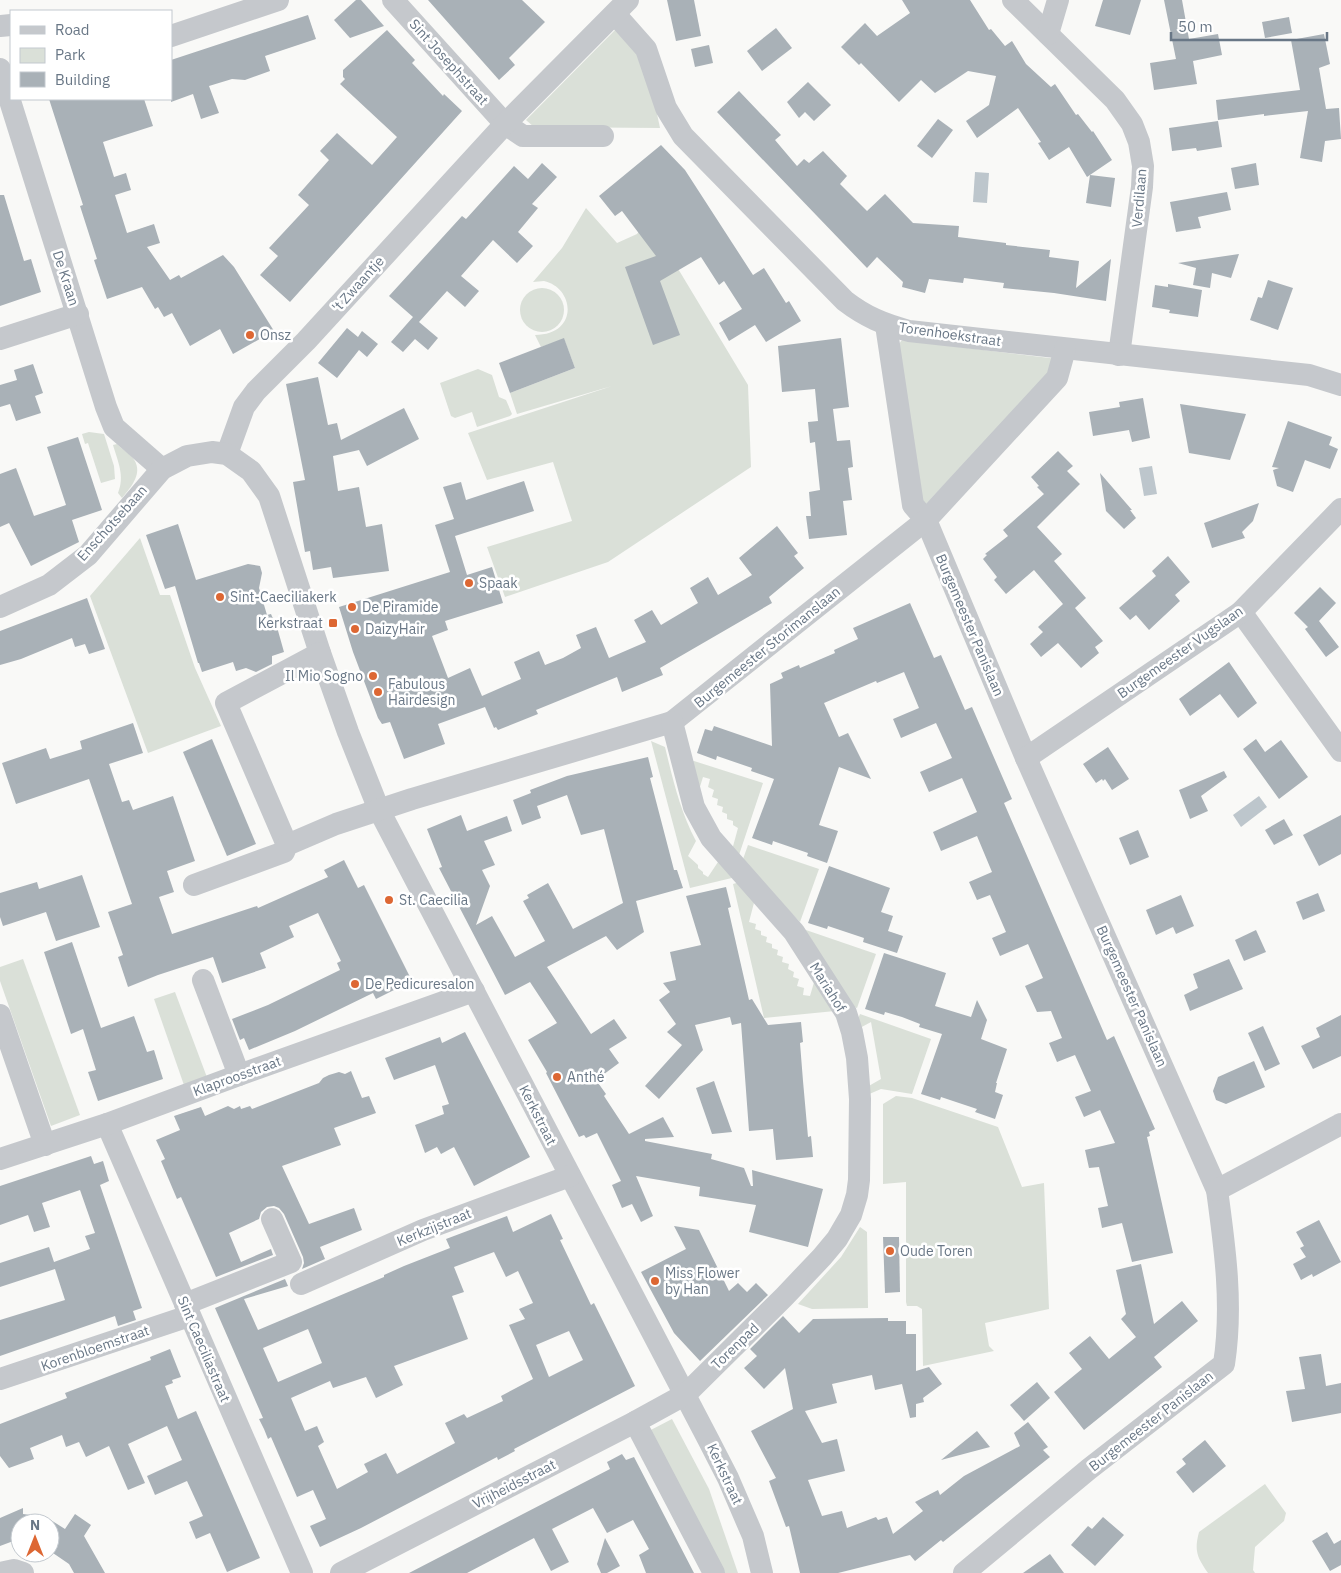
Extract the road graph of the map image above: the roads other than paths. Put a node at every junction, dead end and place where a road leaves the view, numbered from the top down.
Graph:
1 (278, 0) edge
2 (393, 0) edge
3 (1014, 0) edge
4 (1058, 0) edge
5 (621, 7) edge
6 (1048, 34) junction
7 (172, 36) edge
8 (0, 69) edge
9 (4, 93) edge
10 (505, 124) junction
11 (603, 136) dead end
12 (78, 314) junction
13 (886, 325) junction
14 (0, 339) edge
15 (1065, 349) junction
16 (1119, 355) junction
17 (1341, 385) edge
18 (227, 454) junction
19 (162, 469) junction
20 (1341, 509) edge
21 (926, 520) junction
22 (0, 607) edge
23 (1241, 612) junction
24 (320, 653) junction
25 (672, 722) junction
26 (1341, 751) edge
27 (1026, 758) junction
28 (379, 810) junction
29 (287, 845) junction
30 (194, 885) dead end
31 (203, 980) dead end
32 (474, 991) junction
33 (0, 1015) edge
34 (239, 1075) junction
35 (106, 1124) junction
36 (1341, 1124) edge
37 (45, 1145) junction
38 (0, 1159) edge
39 (570, 1176) junction
40 (1217, 1190) junction
41 (272, 1219) dead end
42 (301, 1284) dead end
43 (784, 1297) joint
44 (187, 1310) junction
45 (0, 1379) edge
46 (686, 1394) junction
47 (635, 1422) junction
48 (0, 1573) edge
49 (23, 1573) edge
50 (302, 1573) edge
51 (341, 1573) edge
52 (714, 1573) edge
53 (762, 1573) edge
54 (964, 1573) edge

1 - 7 street
2 - 10 street, Sint Josephstraat
3 - 6 street, Verdilaan
4 - 6 street
5 - 10 street, 't Zwaantje
5 - 13 street, Torenhoekstraat
6 - 16 street, Verdilaan
8 - 9 street, De Kraan
9 - 12 street, De Kraan
10 - 11 street
10 - 18 street, 't Zwaantje
12 - 14 street
12 - 19 street, De Kraan
13 - 15 street, Torenhoekstraat
13 - 21 street, Burgemeester Panislaan
15 - 16 street, Torenhoekstraat
15 - 21 street, Burgemeester Storimanslaan
16 - 17 street, Torenhoekstraat
18 - 19 street, Enschotsebaan
18 - 24 street, Kerkstraat
19 - 22 street, Enschotsebaan
20 - 23 street, Burgemeester Vugslaan
21 - 25 street, Burgemeester Storimanslaan
21 - 27 street, Burgemeester Panislaan
23 - 26 street
23 - 27 street, Burgemeester Vugslaan
24 - 28 street, Kerkstraat
24 - 29 street
25 - 28 street, Burgemeester Storimanslaan
25 - 43 street, Mariahof
27 - 40 street, Burgemeester Panislaan
28 - 29 street, Burgemeester Storimanslaan
28 - 32 street, Kerkstraat
29 - 30 street, Burgemeester Storimanslaan
31 - 34 street
32 - 34 street, Klaproosstraat
32 - 39 street, Kerkstraat
33 - 37 street
34 - 35 street, Klaproosstraat
35 - 37 street, Klaproosstraat
35 - 44 street, Sint Caeciliastraat
36 - 40 street
37 - 38 street, Klaproosstraat
39 - 42 street, Kerkzijstraat
39 - 46 street, Kerkstraat
40 - 54 street, Burgemeester Panislaan
41 - 44 street, Korenbloemstraat
43 - 46 street, Torenpad
44 - 45 street, Korenbloemstraat
44 - 50 street, Sint Caeciliastraat
46 - 47 street, Vrijheidsstraat
46 - 53 street, Kerkstraat
47 - 51 street, Vrijheidsstraat
47 - 52 street
48 - 49 street

